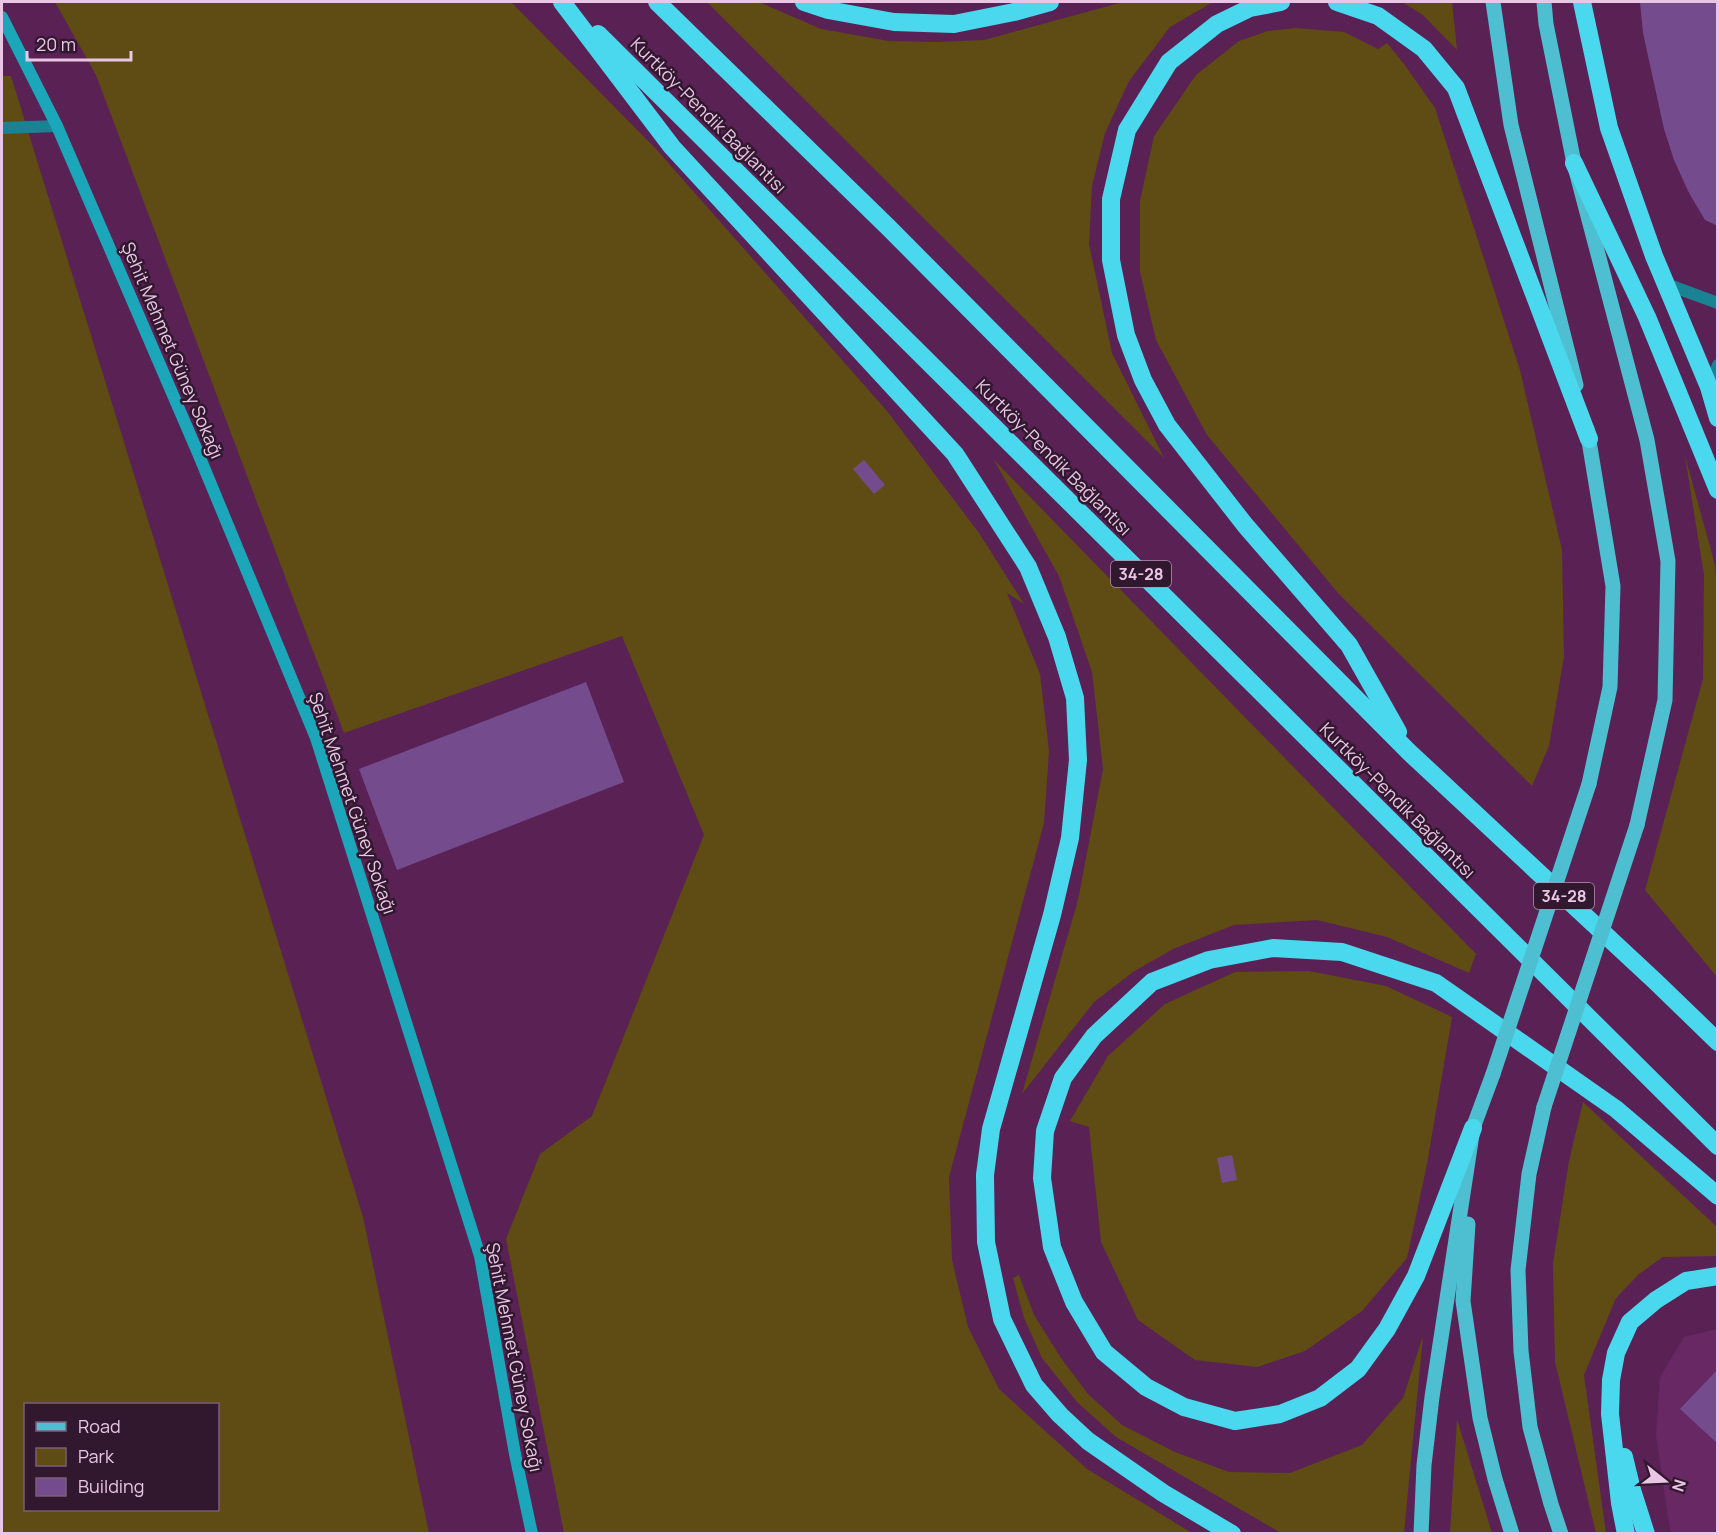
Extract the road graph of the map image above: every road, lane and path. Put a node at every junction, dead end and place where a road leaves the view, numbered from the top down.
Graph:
1 (563, 2) edge
2 (657, 2) edge
3 (804, 2) edge
4 (1050, 2) edge
5 (1281, 2) edge
6 (1337, 2) edge
7 (1493, 2) edge
8 (1544, 2) edge
9 (1582, 2) edge
10 (2, 16) edge
11 (57, 126) junction
12 (2, 128) edge
13 (1574, 163) junction
14 (1666, 284) junction
15 (1718, 303) edge
16 (1718, 365) edge
17 (1709, 387) junction
18 (1718, 418) edge
19 (1589, 439) junction
20 (1718, 490) edge
21 (1409, 752) junction
22 (1718, 1042) edge
23 (1473, 1128) junction
24 (1718, 1146) edge
25 (1718, 1196) edge
26 (1718, 1276) edge
27 (1630, 1322) junction
28 (532, 1533) edge
29 (1232, 1533) edge
30 (1421, 1533) edge
31 (1512, 1533) edge
32 (1561, 1533) edge
33 (1626, 1533) edge
34 (1646, 1533) edge

1 - 24 highway, Kurtköy-Pendik Bağlantısı / 34-28
1 - 29 highway
2 - 21 highway, 34-28
3 - 4 highway
5 - 21 highway
6 - 19 highway
7 - 19 main road
8 - 13 main road
9 - 14 highway
10 - 11 street, Şehit Mehmet Güney Sokağı
11 - 12 street
11 - 28 street, Şehit Mehmet Güney Sokağı
13 - 20 highway
13 - 32 main road, bridge
14 - 15 street
14 - 17 highway
16 - 17 street
17 - 18 highway
19 - 23 main road, bridge
21 - 22 highway, 34-28
23 - 25 highway
23 - 30 main road
23 - 31 main road
26 - 27 highway
27 - 33 highway
27 - 34 highway

